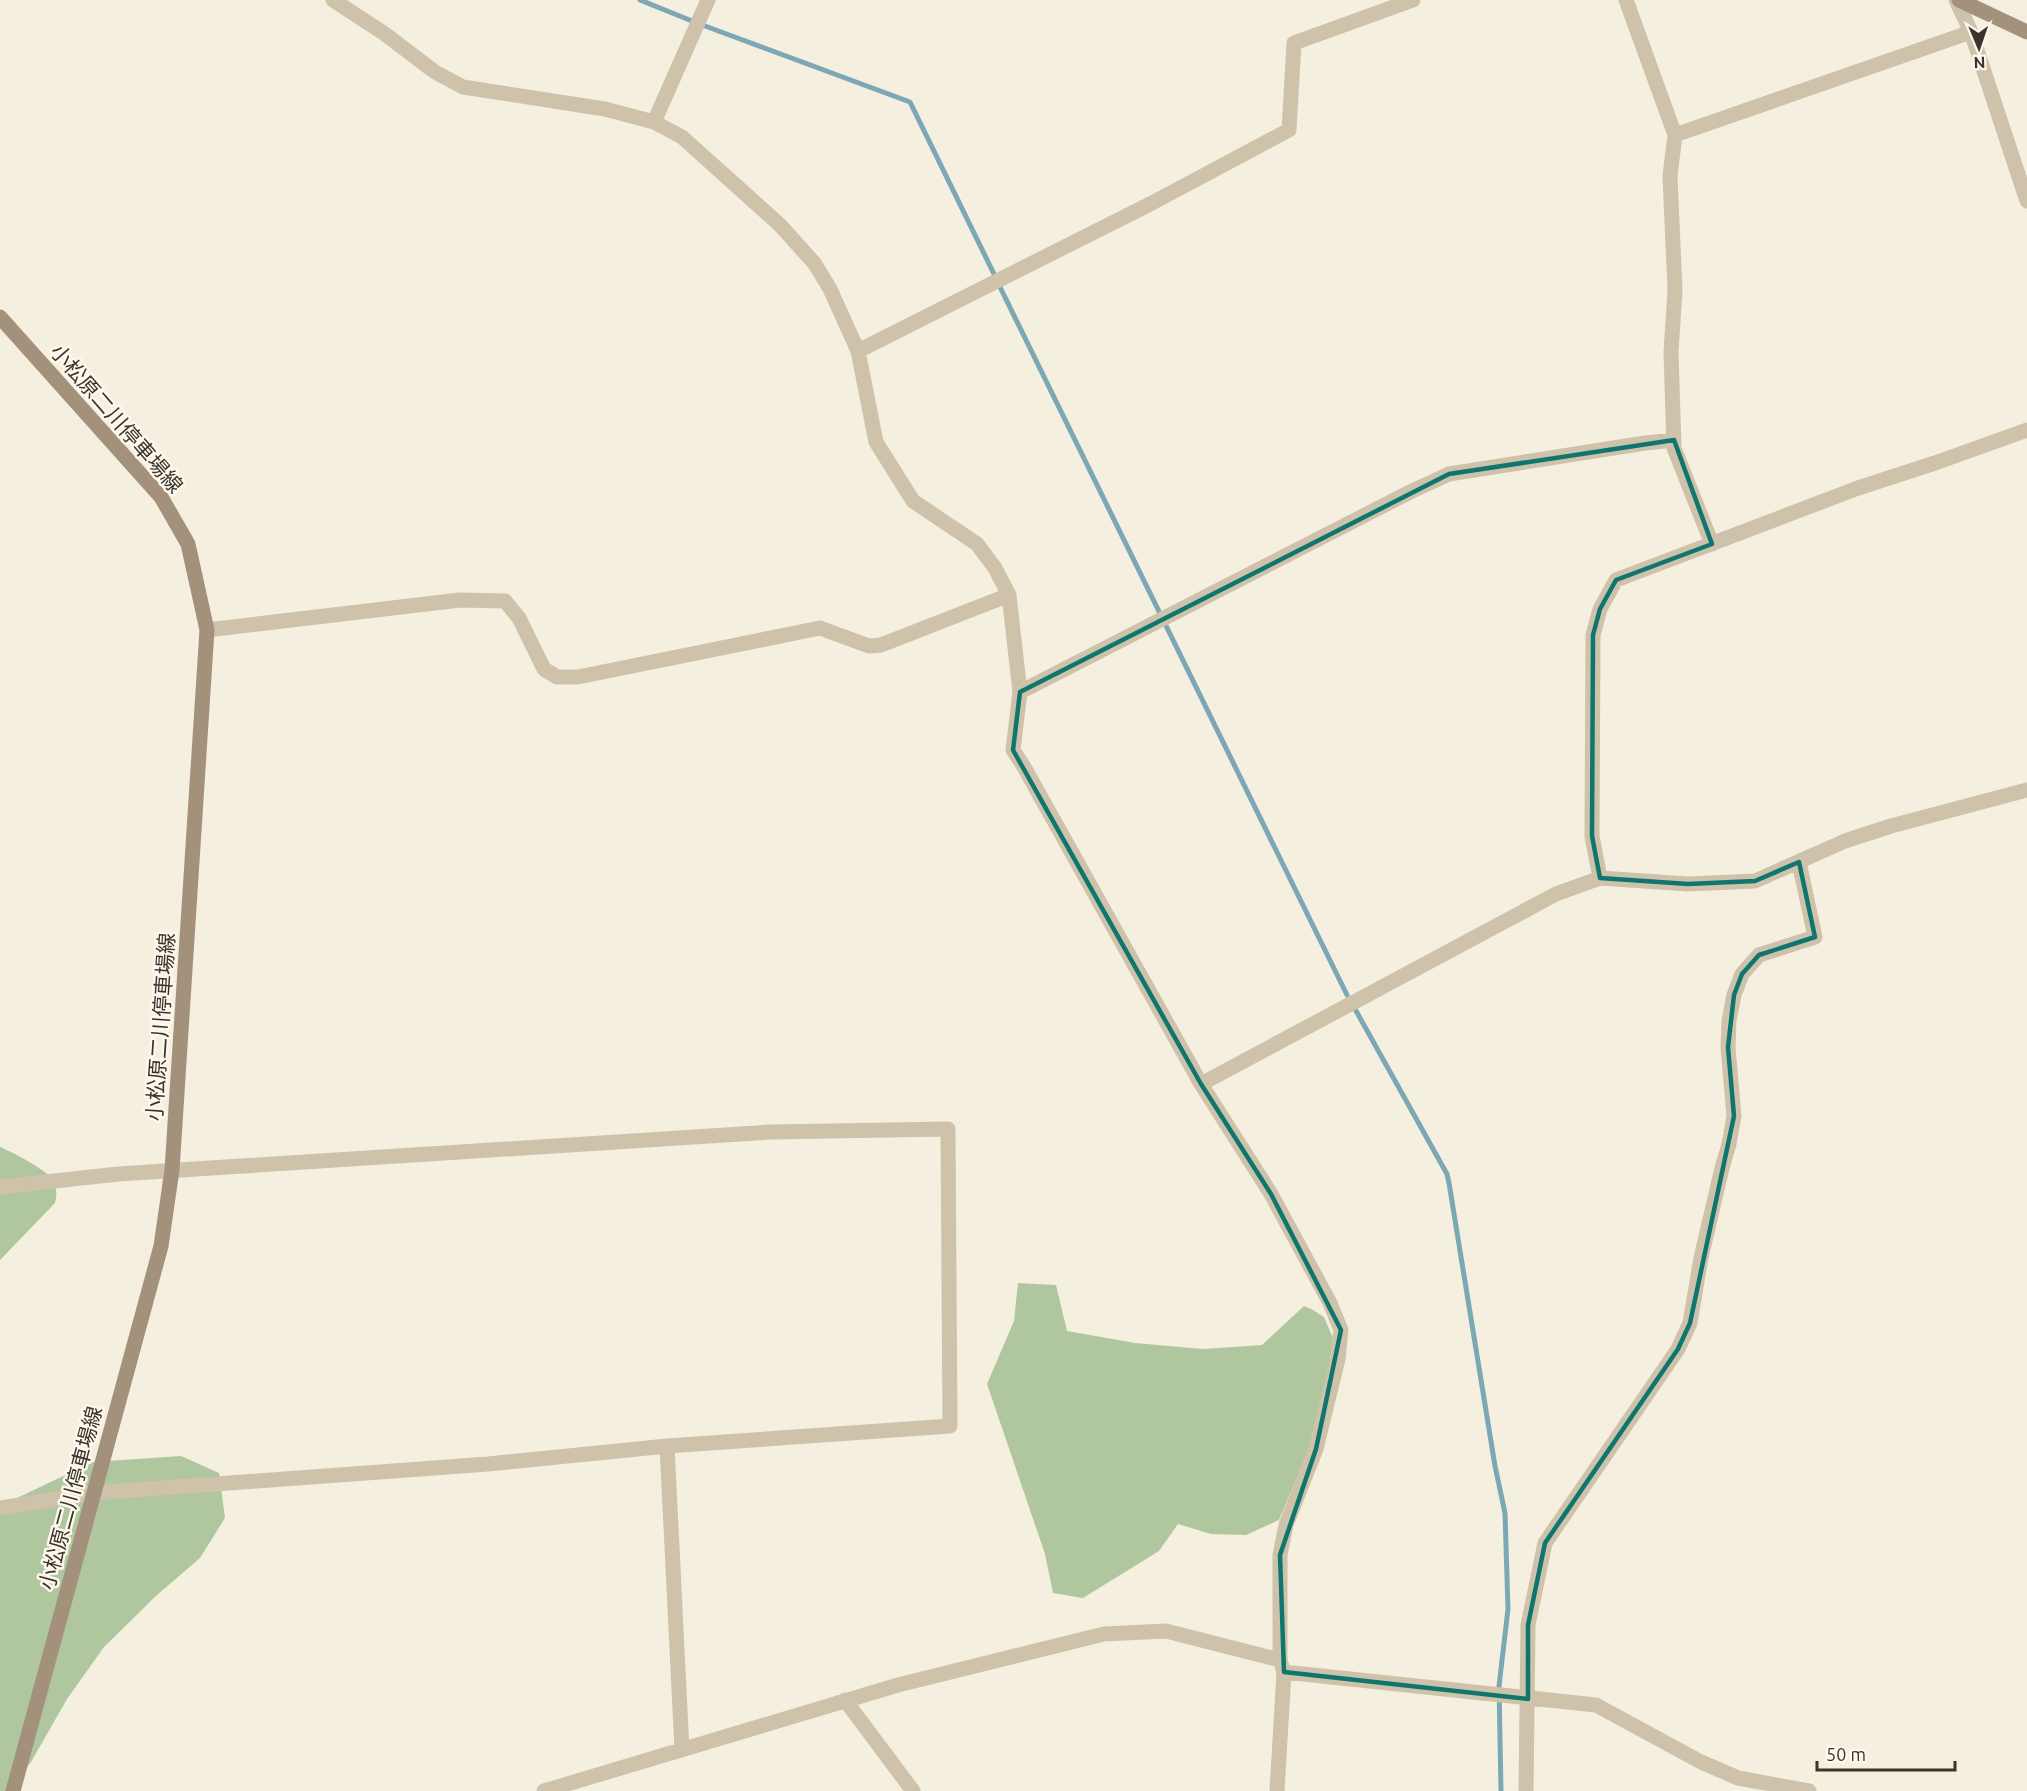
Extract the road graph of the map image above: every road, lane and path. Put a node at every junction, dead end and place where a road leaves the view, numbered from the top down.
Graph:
1 (333, 0) edge
2 (708, 0) edge
3 (1413, 0) edge
4 (1626, 0) edge
5 (1957, 0) edge
6 (1971, 32) junction
7 (2027, 32) edge
8 (654, 122) junction
9 (1675, 135) junction
10 (2027, 201) edge
11 (0, 317) edge
12 (858, 351) junction
13 (2027, 430) edge
14 (1674, 440) junction
15 (1712, 544) junction
16 (1009, 595) junction
17 (207, 630) junction
18 (1020, 692) junction
19 (2027, 790) edge
20 (1799, 862) junction
21 (1600, 878) junction
22 (1201, 1084) junction
23 (172, 1170) junction
24 (0, 1187) edge
25 (667, 1446) junction
26 (93, 1492) junction
27 (0, 1508) edge
28 (1282, 1666) junction
29 (1520, 1698) junction
30 (845, 1700) junction
31 (682, 1750) junction
32 (13, 1791) edge
33 (544, 1791) edge
34 (913, 1791) edge
35 (1277, 1791) edge
36 (1526, 1791) edge
37 (1809, 1791) edge

1 - 8 street
2 - 8 street
3 - 12 street
4 - 9 street
5 - 6 street
5 - 7 main road
6 - 9 street
6 - 10 street
8 - 12 street
9 - 14 street
11 - 17 main road, 小松原二川停車場線
12 - 16 street
13 - 15 street
14 - 15 street
14 - 18 street
15 - 21 street
16 - 17 street
16 - 18 street
17 - 23 main road, 小松原二川停車場線
18 - 22 street
19 - 20 street
20 - 21 street
20 - 29 street
21 - 22 street
22 - 28 street
23 - 24 street
23 - 25 street
23 - 26 main road, 小松原二川停車場線
25 - 26 street
25 - 31 street
26 - 27 street
26 - 32 main road, 小松原二川停車場線
28 - 29 street
28 - 30 street
28 - 35 street
29 - 36 street
29 - 37 street
30 - 31 street
30 - 34 street
31 - 33 street

